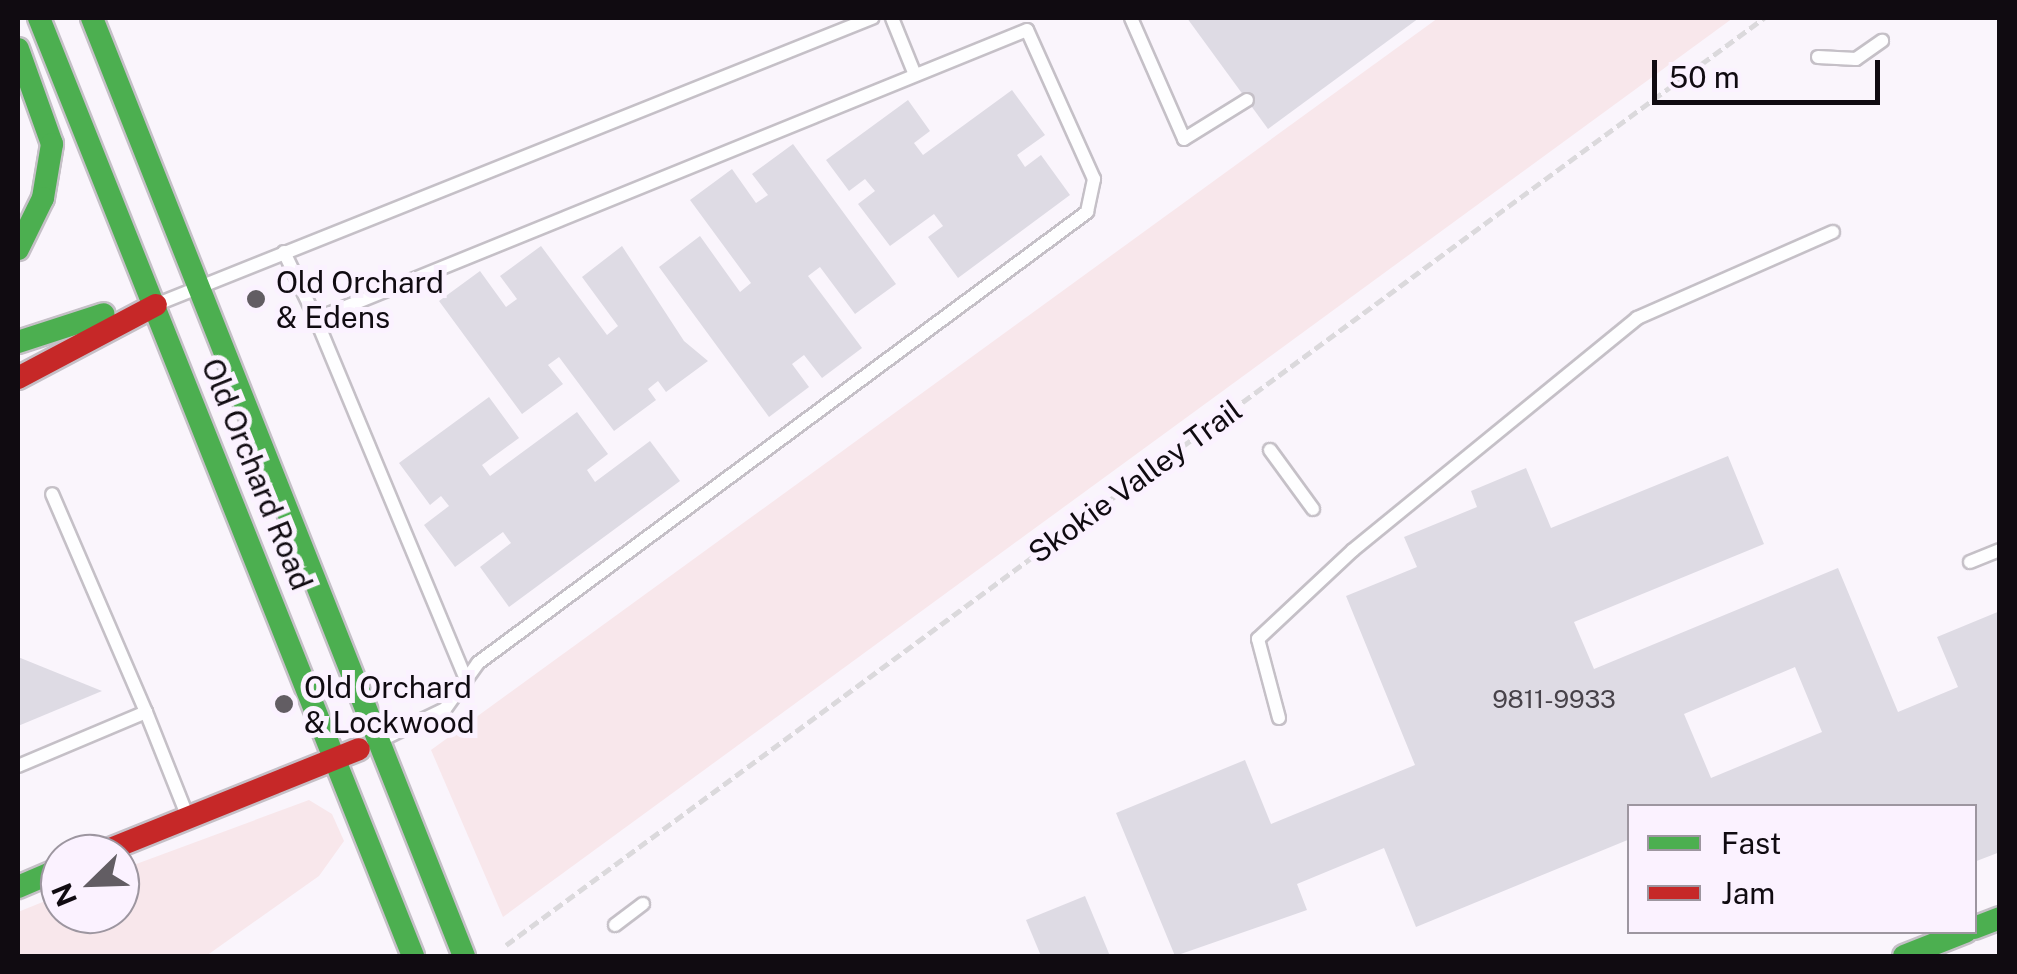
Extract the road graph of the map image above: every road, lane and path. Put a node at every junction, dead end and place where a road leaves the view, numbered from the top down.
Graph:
1 (39, 18) edge
2 (92, 18) edge
3 (872, 18) edge
4 (892, 18) edge
5 (1131, 18) edge
6 (1764, 18) edge
7 (1882, 41) dead end
8 (18, 48) edge
9 (1818, 57) dead end
10 (915, 75) junction
11 (1247, 100) dead end
12 (1833, 232) dead end
13 (18, 250) edge
14 (284, 252) junction
15 (202, 284) junction
16 (156, 304) junction
17 (316, 319) junction
18 (18, 342) edge
19 (18, 378) edge
20 (1270, 450) dead end
21 (52, 494) dead end
22 (1314, 509) dead end
23 (2000, 550) edge
24 (1970, 562) dead end
25 (466, 680) junction
26 (146, 712) junction
27 (1279, 718) dead end
28 (384, 739) junction
29 (340, 757) junction
30 (18, 766) edge
31 (188, 818) junction
32 (140, 837) edge
33 (643, 904) dead end
34 (614, 925) dead end
35 (1960, 934) edge
36 (506, 945) dead end
37 (413, 956) edge
38 (464, 956) edge
39 (1904, 956) edge

1 - 16 main road, Old Orchard Road
2 - 15 main road, Old Orchard Road
3 - 14 lane
4 - 10 lane
5 - 11 lane
6 - 36 path, Skokie Valley Trail
7 - 9 lane
8 - 13 main road
10 - 17 lane
10 - 25 lane
12 - 27 lane
14 - 15 lane
14 - 17 lane
15 - 16 lane
15 - 28 main road, Old Orchard Road
16 - 18 main road
16 - 19 main road
16 - 29 main road, Old Orchard Road
17 - 25 lane
20 - 22 lane
21 - 26 lane
23 - 24 lane
25 - 28 lane
26 - 30 lane
26 - 31 lane
28 - 29 main road
28 - 38 main road, Old Orchard Road
29 - 31 main road
29 - 37 main road, Old Orchard Road
31 - 32 main road
33 - 34 lane
35 - 39 main road

